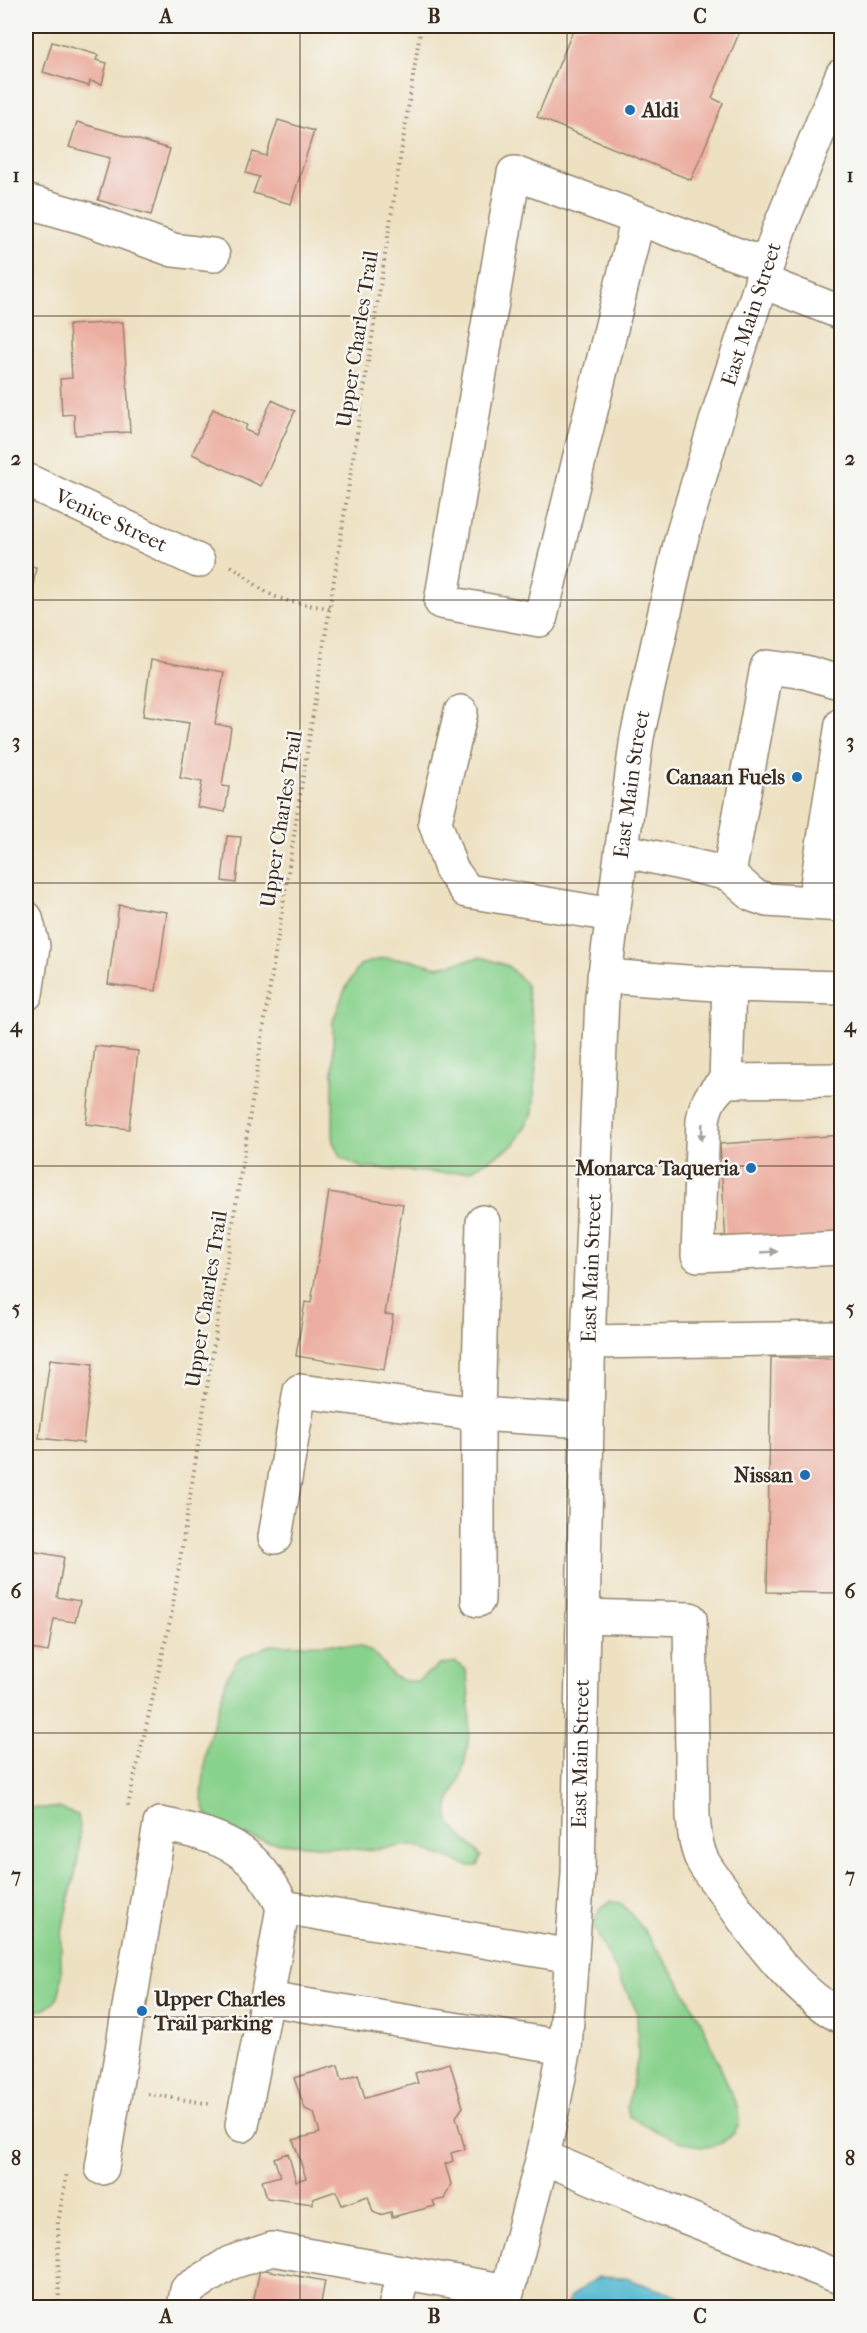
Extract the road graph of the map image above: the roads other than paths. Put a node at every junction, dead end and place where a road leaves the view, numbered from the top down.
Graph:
1 (842, 75) edge
2 (26, 201) edge
3 (638, 218) junction
4 (213, 255) dead end
5 (764, 273) junction
6 (842, 313) edge
7 (26, 480) edge
8 (198, 561) road end
9 (842, 682) edge
10 (461, 712) dead end
11 (842, 724) edge
12 (622, 850) junction
13 (729, 874) junction
14 (828, 904) edge
15 (612, 915) junction
16 (26, 918) edge
17 (604, 976) junction
18 (729, 985) junction
19 (842, 988) edge
20 (26, 994) edge
21 (842, 1080) edge
22 (726, 1081) junction
23 (483, 1222) dead end
24 (842, 1248) edge
25 (842, 1338) edge
26 (588, 1342) junction
27 (478, 1414) junction
28 (586, 1421) junction
29 (275, 1537) dead end
30 (478, 1600) dead end
31 (582, 1616) junction
32 (283, 1907) junction
33 (572, 1956) junction
34 (267, 2000) junction
35 (842, 2017) edge
36 (565, 2048) junction
37 (243, 2117) road end
38 (543, 2157) junction
39 (102, 2168) dead end
40 (403, 2271) junction
41 (842, 2278) edge
42 (505, 2299) edge
43 (184, 2307) edge
44 (395, 2307) edge

1 - 5 main road, East Main Street
2 - 4 main road
3 - 3 main road
3 - 5 main road
5 - 6 main road
5 - 12 main road, East Main Street
7 - 8 main road, Venice Street
9 - 13 main road
10 - 15 main road
11 - 14 main road
12 - 13 main road
12 - 15 main road, East Main Street
13 - 14 main road
15 - 17 main road, East Main Street
16 - 20 main road
17 - 18 main road
17 - 26 main road, East Main Street
18 - 19 main road
18 - 22 main road
21 - 22 main road
22 -> 24 main road
23 - 27 main road
25 - 26 main road
26 - 28 main road, East Main Street
27 - 28 main road
27 - 29 main road
27 - 30 main road
28 - 31 main road, East Main Street
31 - 33 main road, East Main Street
31 - 35 main road
32 - 33 main road
32 - 34 main road
32 - 39 main road
33 - 36 main road, East Main Street
34 - 36 main road
34 - 37 main road
36 - 38 main road, East Main Street
38 - 41 main road
38 - 42 main road, East Main Street
40 - 42 main road
40 - 43 main road
40 - 44 main road

